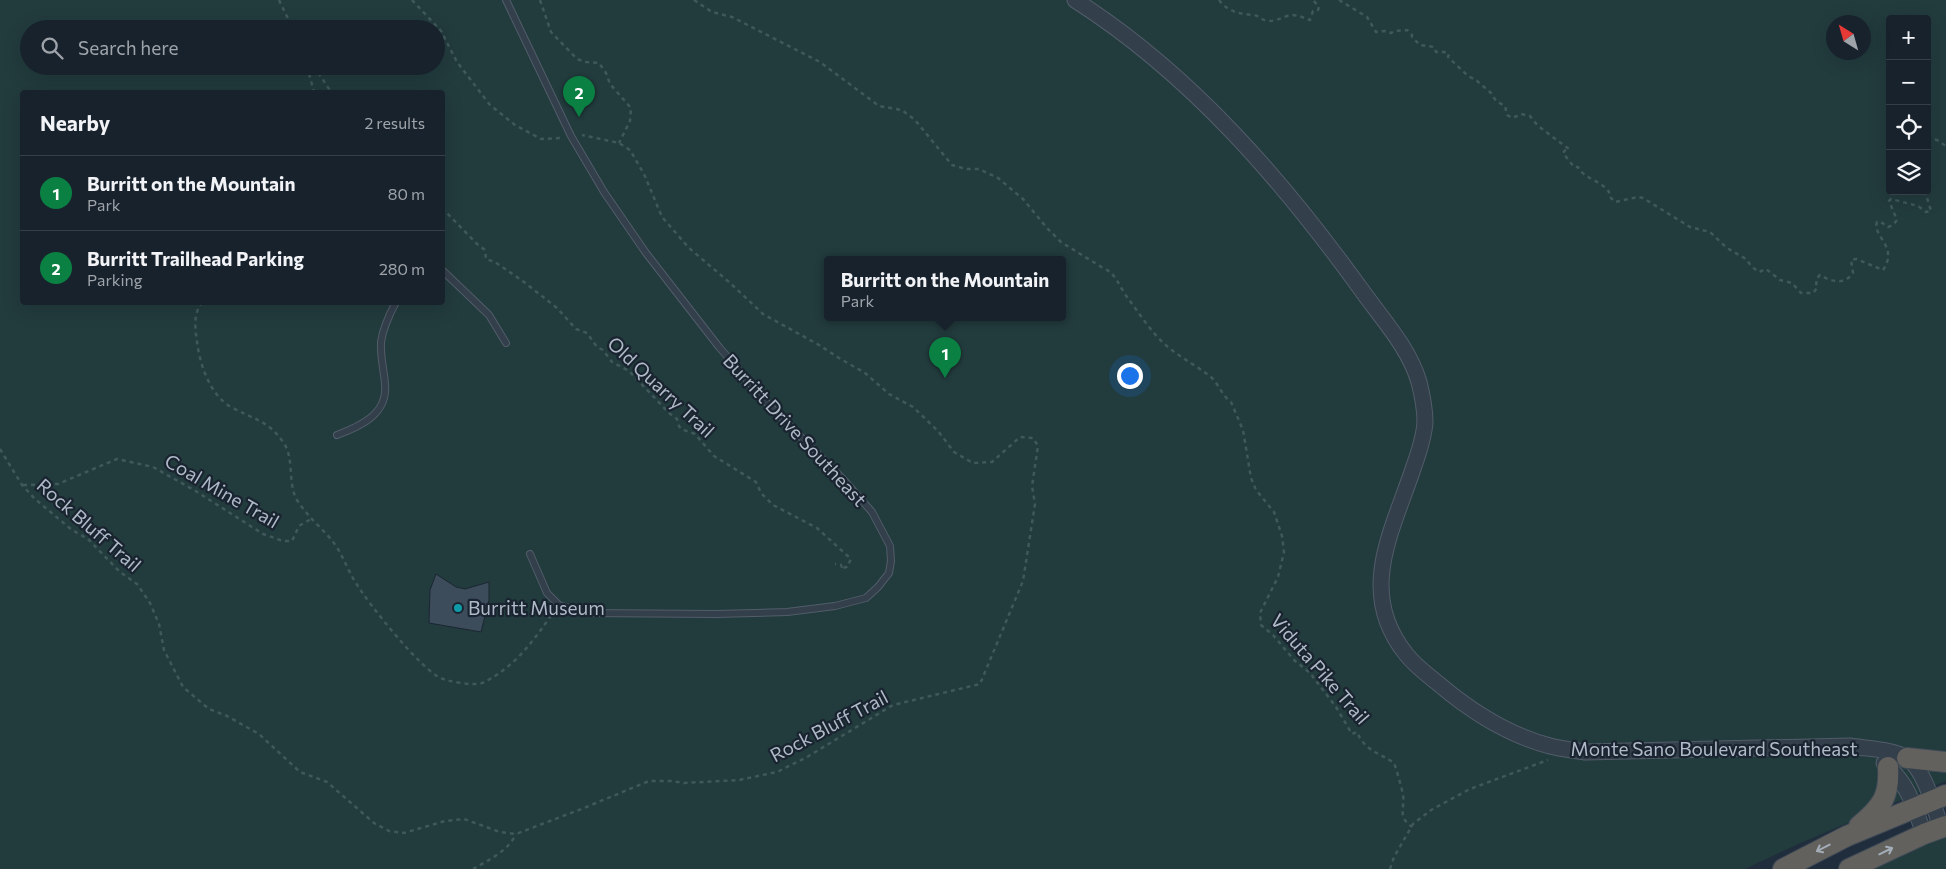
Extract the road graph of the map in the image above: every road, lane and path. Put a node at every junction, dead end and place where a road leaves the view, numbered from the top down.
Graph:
1 (279, 0) edge
2 (412, 0) edge
3 (506, 0) edge
4 (540, 0) edge
5 (694, 0) edge
6 (1075, 0) edge
7 (1219, 0) edge
8 (1313, 0) edge
9 (1339, 0) edge
10 (288, 20) edge
11 (431, 20) edge
12 (445, 39) edge
13 (309, 75) edge
14 (320, 75) edge
15 (313, 90) edge
16 (331, 90) edge
17 (571, 136) junction
18 (1931, 139) edge
19 (619, 143) junction
20 (1946, 146) edge
21 (1926, 195) edge
22 (445, 211) edge
23 (445, 273) edge
24 (200, 305) edge
25 (395, 305) edge
26 (506, 344) dead end
27 (337, 435) dead end
28 (0, 449) edge
29 (22, 485) junction
30 (311, 519) junction
31 (530, 554) dead end
32 (835, 564) dead end
33 (559, 605) junction
34 (1551, 746) junction
35 (1867, 749) junction
36 (1907, 758) junction
37 (1946, 762) edge
38 (1888, 766) junction
39 (1931, 801) edge
40 (1412, 827) junction
41 (1937, 829) edge
42 (516, 834) junction
43 (1847, 836) junction
44 (473, 869) edge
45 (1390, 869) edge
46 (1783, 869) edge
47 (1849, 869) edge

1 - 10 path
2 - 11 path
3 - 17 lane, Burritt Drive Southeast
4 - 19 path
5 - 40 path, Viduta Pike Trail
6 - 34 street, Monte Sano Boulevard Southeast
7 - 8 path
9 - 21 path
12 - 17 path
13 - 15 path
14 - 16 path
17 - 19 path
17 - 33 lane, Burritt Drive Southeast
18 - 20 path
19 - 42 path, Rock Bluff Trail
22 - 32 path, Old Quarry Trail
23 - 26 lane
24 - 30 path
25 - 27 lane
28 - 29 path, Rock Bluff Trail
29 - 30 path, Coal Mine Trail
29 - 42 path, Rock Bluff Trail
30 - 33 path
31 - 33 lane
34 - 35 street, Monte Sano Boulevard Southeast
34 - 40 path
35 - 36 street, Monte Sano Boulevard Southeast
35 - 38 street
36 - 37 highway
36 - 39 street
38 - 39 street
38 - 43 highway
39 - 41 street
39 - 43 highway
40 - 45 path
47 -> 41 highway
42 - 44 path
43 -> 46 highway

